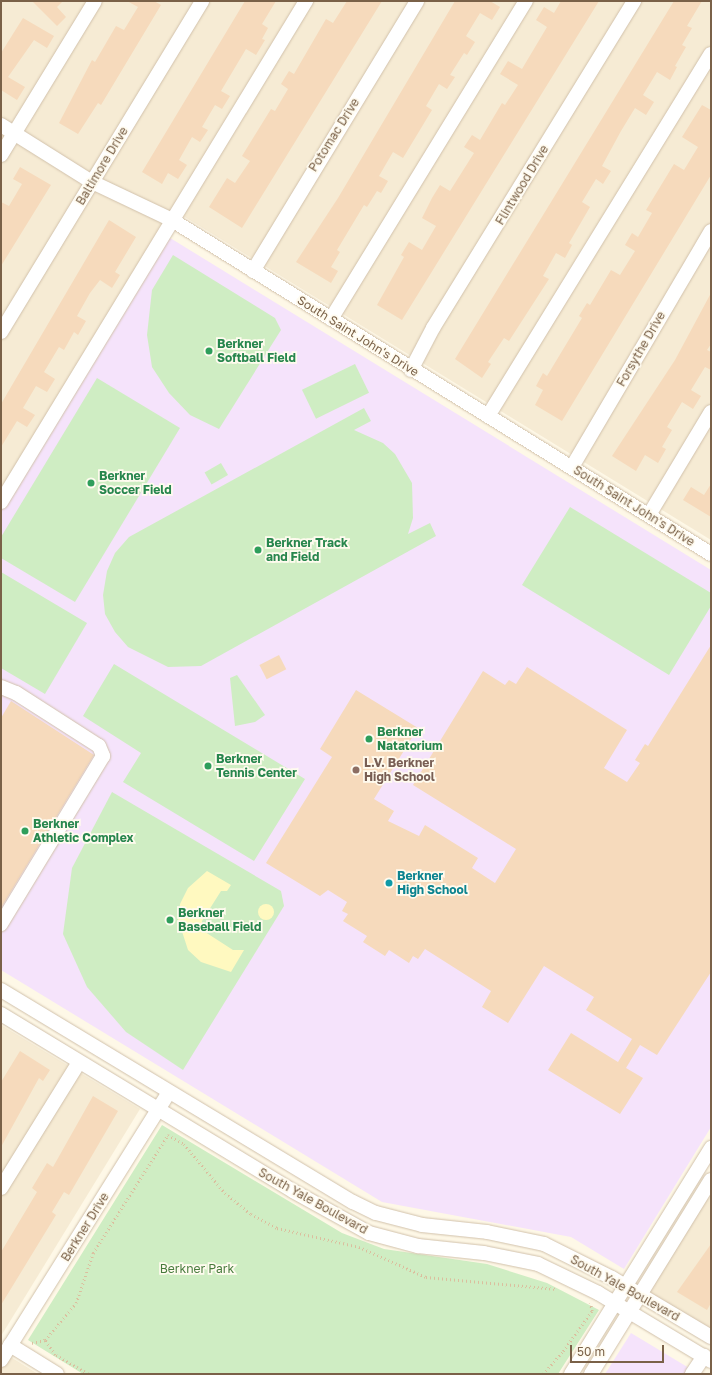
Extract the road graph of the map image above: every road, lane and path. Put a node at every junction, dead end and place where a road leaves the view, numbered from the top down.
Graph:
1 (95, 1) edge
2 (202, 1) edge
3 (306, 1) edge
4 (417, 1) edge
5 (526, 1) edge
6 (634, 1) edge
7 (711, 54) edge
8 (1, 126) edge
9 (14, 134) junction
10 (1, 155) edge
11 (92, 182) junction
12 (172, 220) junction
13 (711, 231) edge
14 (253, 271) junction
15 (332, 319) junction
16 (1, 332) edge
17 (412, 370) junction
18 (711, 412) edge
19 (488, 416) junction
20 (572, 467) junction
21 (1, 502) edge
22 (649, 515) junction
23 (711, 554) edge
24 (1, 687) edge
25 (1, 924) edge
26 (1, 990) edge
27 (14, 998) junction
28 (2, 1016) edge
29 (79, 1062) junction
30 (168, 1092) junction
31 (195, 1108) junction
32 (158, 1110) junction
33 (185, 1126) junction
34 (166, 1129) dead end
35 (168, 1135) junction
36 (711, 1148) edge
37 (711, 1180) edge
38 (1, 1188) edge
39 (398, 1219) junction
40 (393, 1239) junction
41 (626, 1287) junction
42 (564, 1292) dead end
43 (639, 1295) junction
44 (584, 1300) dead end
45 (616, 1303) junction
46 (629, 1311) junction
47 (711, 1337) edge
48 (10, 1345) junction
49 (708, 1358) edge
50 (1, 1360) edge
51 (57, 1374) edge
52 (88, 1374) edge
53 (543, 1374) edge
54 (571, 1374) edge
55 (590, 1374) edge
56 (692, 1374) edge

1 - 9 street
2 - 11 street, Baltimore Drive
3 - 12 street
4 - 14 street, Potomac Drive
5 - 15 street
6 - 17 street, Flintwood Drive
7 - 19 street
8 - 9 street, South Saint John's Drive
9 - 10 street
9 - 11 street, South Saint John's Drive
11 - 12 street, South Saint John's Drive
11 - 16 street, Baltimore Drive
12 - 14 street, South Saint John's Drive
12 - 21 street
13 - 20 street, Forsythe Drive
14 - 15 street, South Saint John's Drive
15 - 17 street, South Saint John's Drive
17 - 19 street, South Saint John's Drive
18 - 22 street
19 - 20 street, South Saint John's Drive
20 - 22 street, South Saint John's Drive
22 - 23 street, South Saint John's Drive
24 - 25 street
26 - 27 street, South Yale Boulevard
27 - 28 street
27 - 30 street, South Yale Boulevard
28 - 29 street, South Yale Boulevard
29 - 32 street, South Yale Boulevard
29 - 38 street
30 - 31 street, South Yale Boulevard
30 - 32 street, Berkner Drive
31 - 33 street
31 - 39 street, South Yale Boulevard
32 - 33 street, South Yale Boulevard
32 - 48 street, Berkner Drive
33 - 40 street, South Yale Boulevard
34 - 35 path
35 - 42 path
35 - 52 path
36 - 41 street
37 - 43 street
39 - 40 street
39 - 41 street, South Yale Boulevard
40 - 45 street, South Yale Boulevard
41 - 43 street, South Yale Boulevard
41 - 45 street
43 - 46 street
43 - 47 street, South Yale Boulevard
44 - 53 path
45 - 46 street, South Yale Boulevard
45 - 54 street
46 - 49 street, South Yale Boulevard
46 - 55 street
48 - 50 street, Berkner Drive
48 - 51 street
49 - 56 street

